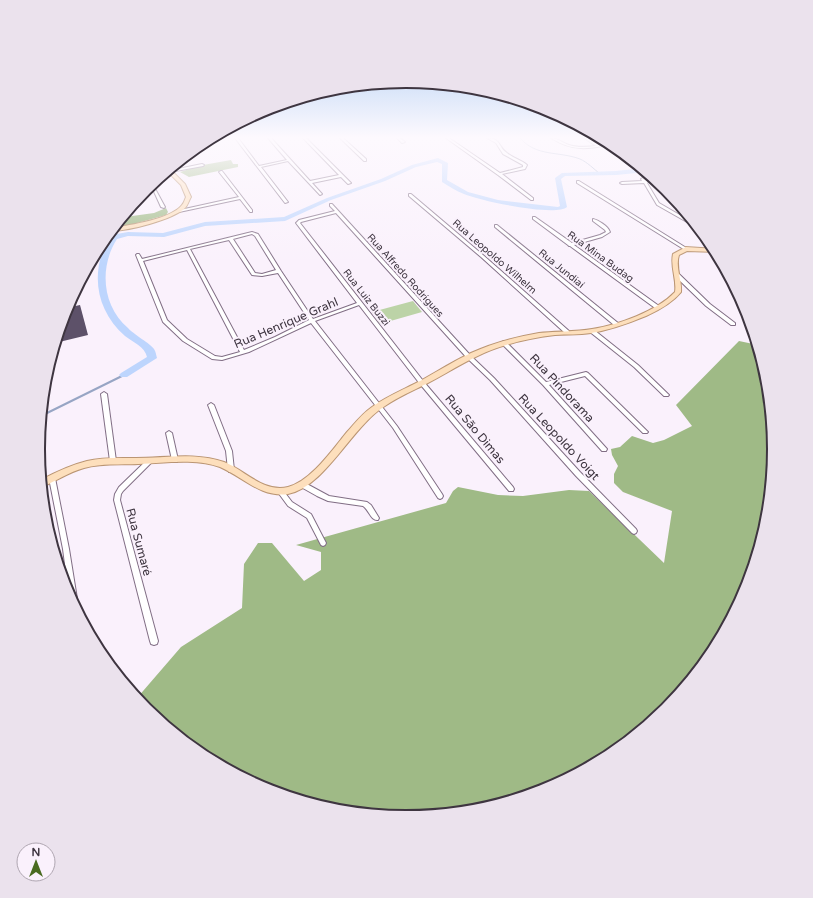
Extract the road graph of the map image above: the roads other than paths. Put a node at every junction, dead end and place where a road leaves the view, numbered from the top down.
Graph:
1 (180, 180) edge
2 (227, 180) edge
3 (268, 180) edge
4 (321, 180) edge
5 (346, 180) edge
6 (507, 180) edge
7 (310, 182) joint
8 (578, 182) dead end
9 (349, 183) dead end
10 (622, 183) dead end
11 (155, 190) edge
12 (320, 194) dead end
13 (410, 195) dead end
14 (241, 198) junction
15 (532, 199) dead end
16 (286, 202) dead end
17 (331, 205) dead end
18 (163, 207) dead end
19 (180, 211) junction
20 (250, 211) dead end
21 (337, 212) junction
22 (683, 217) edge
23 (534, 218) dead end
24 (594, 220) dead end
25 (496, 226) dead end
26 (121, 228) edge
27 (231, 239) junction
28 (570, 245) junction
29 (188, 249) junction
30 (686, 249) junction
31 (708, 250) edge
32 (138, 254) dead end
33 (141, 260) junction
34 (279, 271) junction
35 (677, 275) junction
36 (361, 303) junction
37 (657, 307) junction
38 (312, 321) junction
39 (616, 324) junction
40 (733, 324) dead end
41 (592, 331) junction
42 (567, 332) junction
43 (504, 343) junction
44 (243, 352) junction
45 (469, 357) junction
46 (422, 383) junction
47 (545, 384) junction
48 (104, 394) dead end
49 (666, 395) dead end
50 (211, 405) dead end
51 (378, 406) junction
52 (645, 432) dead end
53 (169, 433) dead end
54 (604, 449) dead end
55 (151, 460) junction
56 (175, 460) junction
57 (113, 461) junction
58 (232, 470) junction
59 (52, 478) junction
60 (47, 481) edge
61 (302, 485) junction
62 (511, 489) dead end
63 (280, 491) junction
64 (440, 496) dead end
65 (376, 518) dead end
66 (634, 531) dead end
67 (323, 543) dead end
68 (71, 581) edge
69 (154, 640) dead end

1 - 19 main road
2 - 14 street
3 - 16 street
4 - 7 street
5 - 9 street
6 - 15 street
7 - 12 street
8 - 30 street
10 - 22 street
11 - 18 street
13 - 42 street, Rua Leopoldo Wilhelm
14 - 19 street
14 - 20 street
17 - 21 street, Rua Alfredo Rodrigues
19 - 26 main road
21 - 36 street, Rua Luiz Buzzi
21 - 45 street, Rua Alfredo Rodrigues
23 - 28 street, Rua Mina Budag
24 - 28 street
25 - 39 street, Rua Jundiaí
27 - 29 street
27 - 34 street
27 - 34 street
28 - 37 street, Rua Mina Budag
29 - 33 street
29 - 44 street
30 - 31 main road
30 - 35 main road
32 - 33 street
33 - 44 street, Rua Henrique Grahl
34 - 38 street
35 - 37 main road
35 - 40 street
36 - 38 street, Rua Henrique Grahl
36 - 46 street, Rua Luiz Buzzi
37 - 39 main road
38 - 44 street, Rua Henrique Grahl
38 - 51 street
39 - 41 main road
41 - 42 main road
41 - 49 street
42 - 43 main road
43 - 45 main road
43 - 47 street, Rua Pindorama
45 - 46 main road
45 - 66 street, Rua Leopoldo Voigt
46 - 51 main road
46 - 62 street, Rua São Dimas
47 - 52 street
47 - 54 street, Rua Pindorama
48 - 57 street
50 - 58 street
51 - 61 main road
51 - 64 street
53 - 56 street
55 - 56 main road
55 - 57 main road
55 - 69 street, Rua Sumaré
56 - 58 main road
57 - 59 main road
58 - 63 main road
59 - 60 main road
59 - 68 street
61 - 63 main road
61 - 65 street
63 - 67 street

